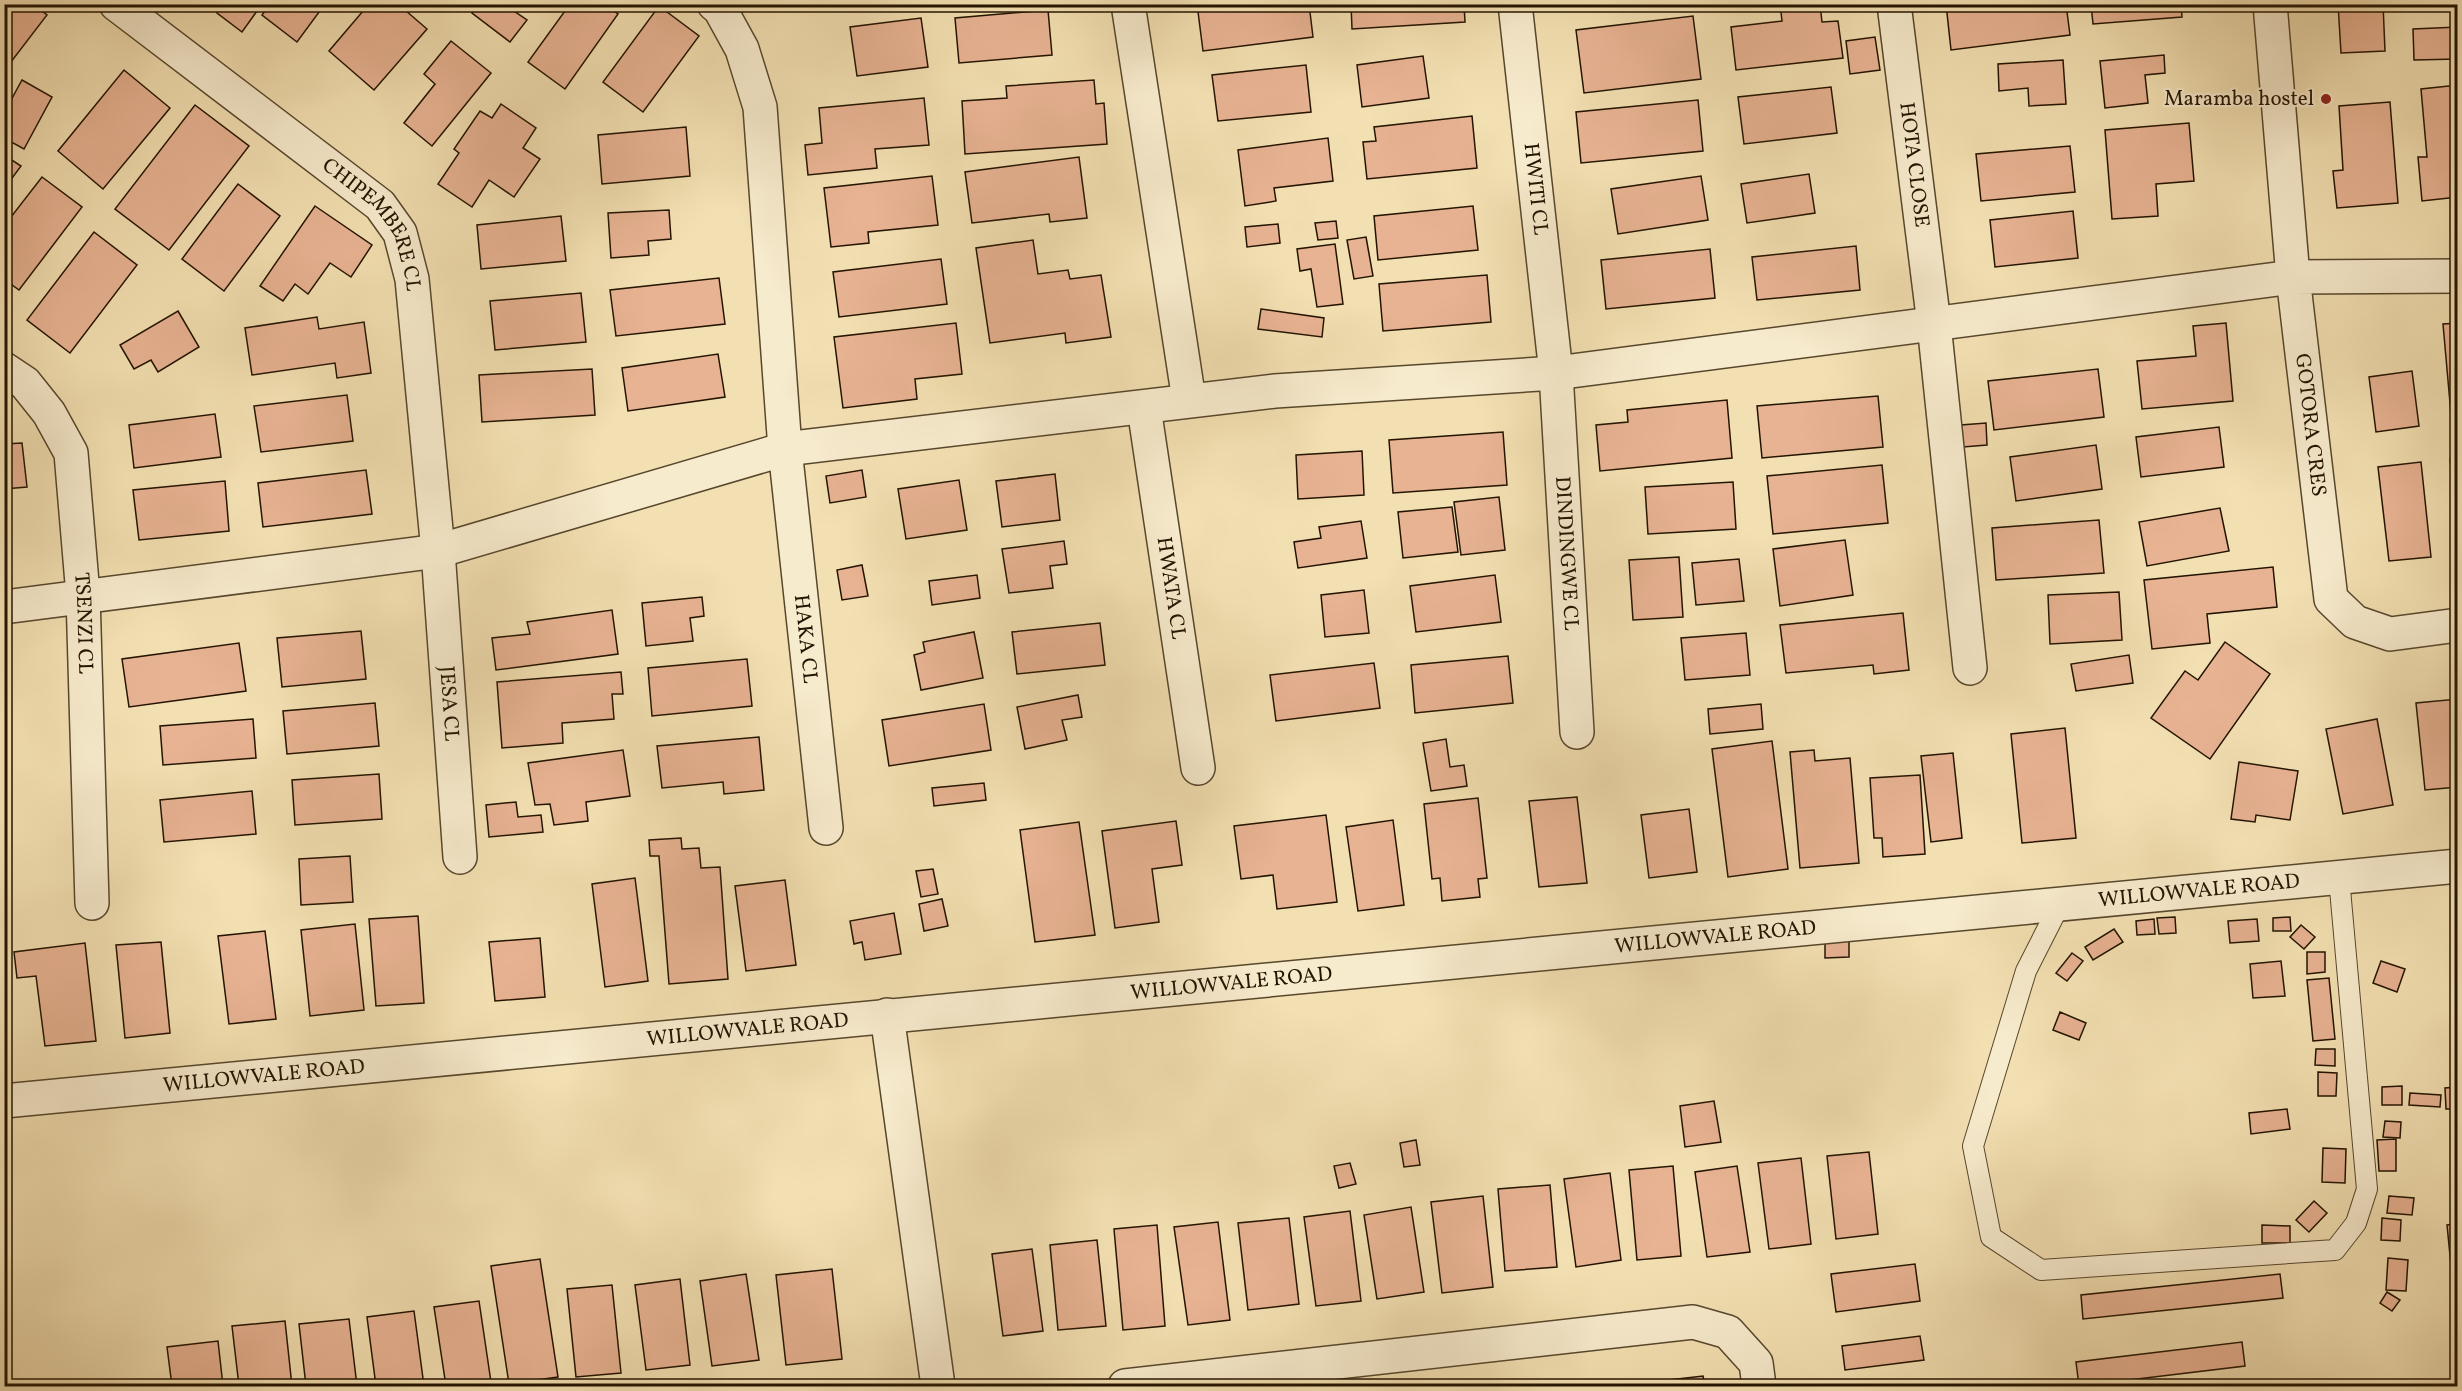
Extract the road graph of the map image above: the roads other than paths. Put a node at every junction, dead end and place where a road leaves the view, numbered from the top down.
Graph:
1 (116, 4) edge
2 (714, 4) edge
3 (1128, 4) edge
4 (1515, 4) edge
5 (1894, 4) edge
6 (2270, 4) edge
7 (2293, 276) junction
8 (2457, 276) edge
9 (1934, 324) junction
10 (4, 369) edge
11 (1556, 373) junction
12 (1189, 400) junction
13 (1144, 408) junction
14 (785, 449) junction
15 (438, 550) junction
16 (83, 595) junction
17 (4, 607) edge
18 (2457, 625) edge
19 (1970, 668) dead end
20 (1577, 732) dead end
21 (1198, 768) dead end
22 (826, 828) dead end
23 (460, 857) dead end
24 (2457, 866) edge
25 (2339, 878) junction
26 (92, 903) dead end
27 (2060, 904) junction
28 (886, 1016) junction
29 (4, 1101) edge
30 (938, 1386) edge
31 (1125, 1386) edge
32 (1759, 1386) edge

1 - 15 street, CHIPEMBERE CL
2 - 14 street, HAKA CL
3 - 12 street
4 - 11 street, HWITI CL
5 - 9 street, HOTA CLOSE
6 - 7 street, GOTORA CRES
7 - 8 street
7 - 9 street
7 - 18 street, GOTORA CRES
9 - 11 street
9 - 19 street, HOTA CLOSE
10 - 16 street, TSENZI CL
11 - 12 street
11 - 20 street, DINDINGWE CL
12 - 13 street
13 - 14 street
13 - 21 street, HWATA CL
14 - 15 street
14 - 22 street, HAKA CL
15 - 16 street
15 - 23 street, JESA CL
16 - 17 street
16 - 26 street, TSENZI CL
24 - 25 street, WILLOWVALE ROAD
25 - 27 street, WILLOWVALE ROAD
25 - 27 lane
27 - 28 street, WILLOWVALE ROAD
28 - 29 street, WILLOWVALE ROAD
28 - 30 street
31 - 32 street

